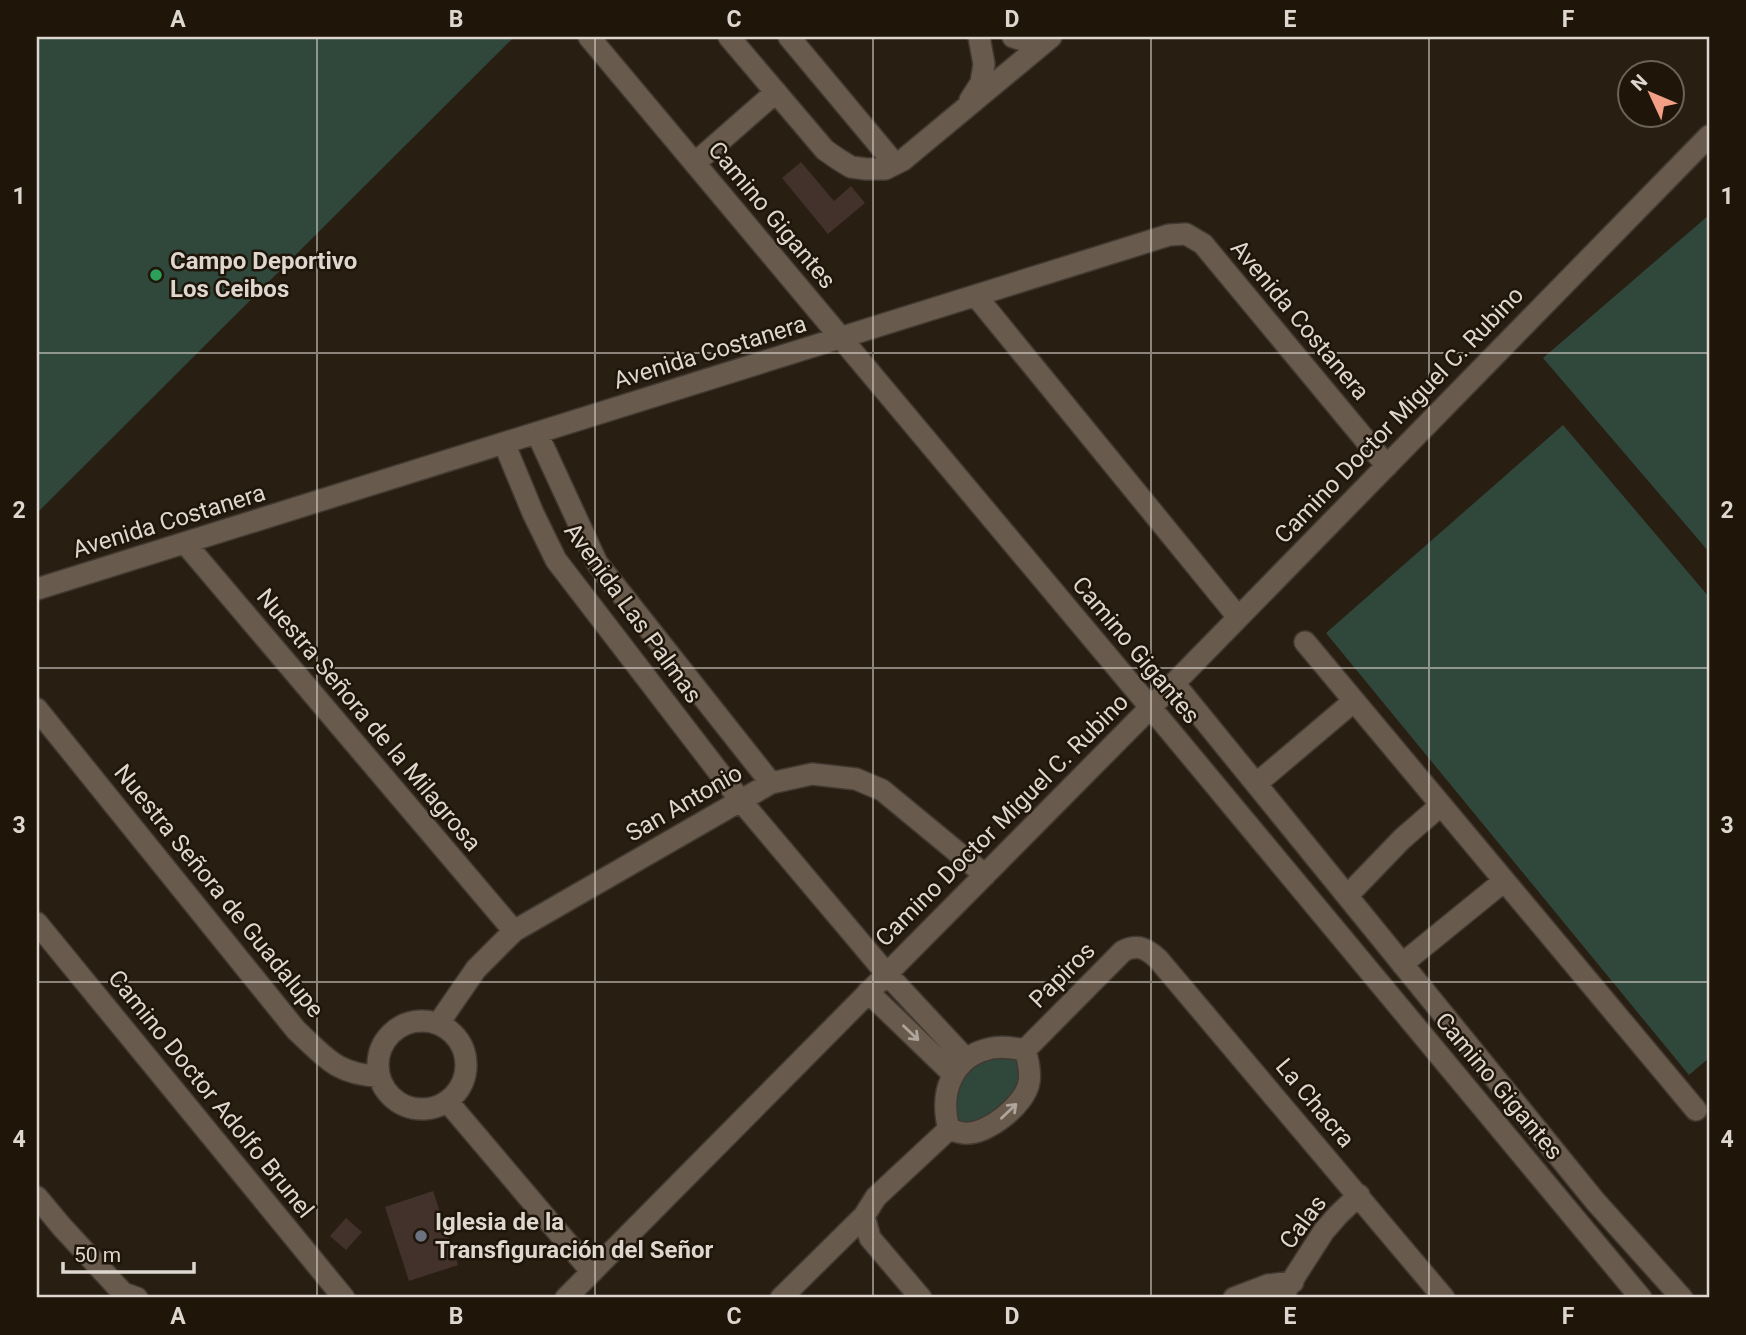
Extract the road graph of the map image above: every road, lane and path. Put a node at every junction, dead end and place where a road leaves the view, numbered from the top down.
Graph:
1 (589, 37) edge
2 (729, 37) edge
3 (789, 37) edge
4 (979, 37) edge
5 (1013, 37) edge
6 (1049, 37) edge
7 (776, 92) junction
8 (965, 108) junction
9 (1709, 136) edge
10 (695, 163) junction
11 (895, 164) junction
12 (976, 296) junction
13 (841, 338) junction
14 (537, 433) junction
15 (504, 443) junction
16 (1387, 466) junction
17 (185, 543) junction
18 (37, 589) edge
19 (1238, 617) junction
20 (1305, 642) dead end
21 (1174, 683) junction
22 (1354, 701) junction
23 (1150, 708) junction
24 (37, 709) edge
25 (771, 783) junction
26 (1256, 784) junction
27 (741, 801) junction
28 (1441, 805) junction
29 (985, 875) junction
30 (1504, 880) junction
31 (1347, 896) junction
32 (37, 923) edge
33 (514, 930) junction
34 (1141, 947) joint
35 (1402, 964) junction
36 (886, 973) junction
37 (868, 992) junction
38 (438, 1024) junction
39 (1025, 1050) junction
40 (960, 1066) junction
41 (379, 1076) junction
42 (447, 1101) junction
43 (1696, 1110) dead end
44 (949, 1129) junction
45 (1359, 1195) junction
46 (37, 1197) edge
47 (864, 1216) junction
48 (37, 1227) edge
49 (62, 1227) junction
50 (592, 1272) junction
51 (1287, 1290) edge
52 (128, 1297) edge
53 (344, 1298) edge
54 (566, 1298) edge
55 (781, 1298) edge
56 (921, 1298) edge
57 (1234, 1298) edge
58 (1444, 1298) edge
59 (1641, 1298) edge
60 (1682, 1298) edge

1 - 10 street, Camino Gigantes
2 - 7 street
3 - 11 street
4 - 8 street
5 - 6 street
6 - 8 street
7 - 10 street
7 - 11 street
8 - 11 street
9 - 16 street, Camino Doctor Miguel C. Rubino
10 - 13 street, Camino Gigantes
12 - 13 street, Avenida Costanera
12 - 16 street, Avenida Costanera
12 - 19 street
13 - 14 street, Avenida Costanera
13 - 23 street, Camino Gigantes
14 - 15 street, Avenida Costanera
14 - 25 street, Avenida Las Palmas
15 - 17 street, Avenida Costanera
15 - 27 street, Avenida Las Palmas
16 - 19 street, Camino Doctor Miguel C. Rubino
17 - 18 street, Avenida Costanera
17 - 33 street, Nuestra Señora de la Milagrosa
19 - 21 street, Camino Doctor Miguel C. Rubino
20 - 22 street
21 - 23 street, Camino Doctor Miguel C. Rubino
21 - 26 street
22 - 26 street
22 - 28 street
23 - 29 street, Camino Doctor Miguel C. Rubino
23 - 59 street, Camino Gigantes
24 - 41 street, Nuestra Señora de Guadalupe
25 - 27 street, San Antonio
25 - 29 street, San Antonio
26 - 31 street
27 - 33 street, San Antonio
27 - 36 street, Avenida Las Palmas
28 - 30 street
28 - 31 street
29 - 36 street, Camino Doctor Miguel C. Rubino
30 - 35 street
30 - 43 street
31 - 35 street
32 - 53 street, Camino Doctor Adolfo Brunel
33 - 38 street, San Antonio
34 - 39 street, Papiros
34 - 45 street, La Chacra
35 - 60 street
36 - 37 street, Camino Doctor Miguel C. Rubino
36 - 40 street
37 -> 40 street
37 - 50 street, Camino Doctor Miguel C. Rubino
38 - 41 street
38 - 42 street
39 - 40 street
44 -> 39 street
40 - 44 street
41 - 42 street
42 - 50 street
44 - 47 street
45 - 51 street, Calas
45 - 58 street, La Chacra
46 - 49 street
47 - 55 street
47 - 56 street
48 - 49 street
49 - 52 street
50 - 54 street, Camino Doctor Miguel C. Rubino
51 - 57 street, Calas

